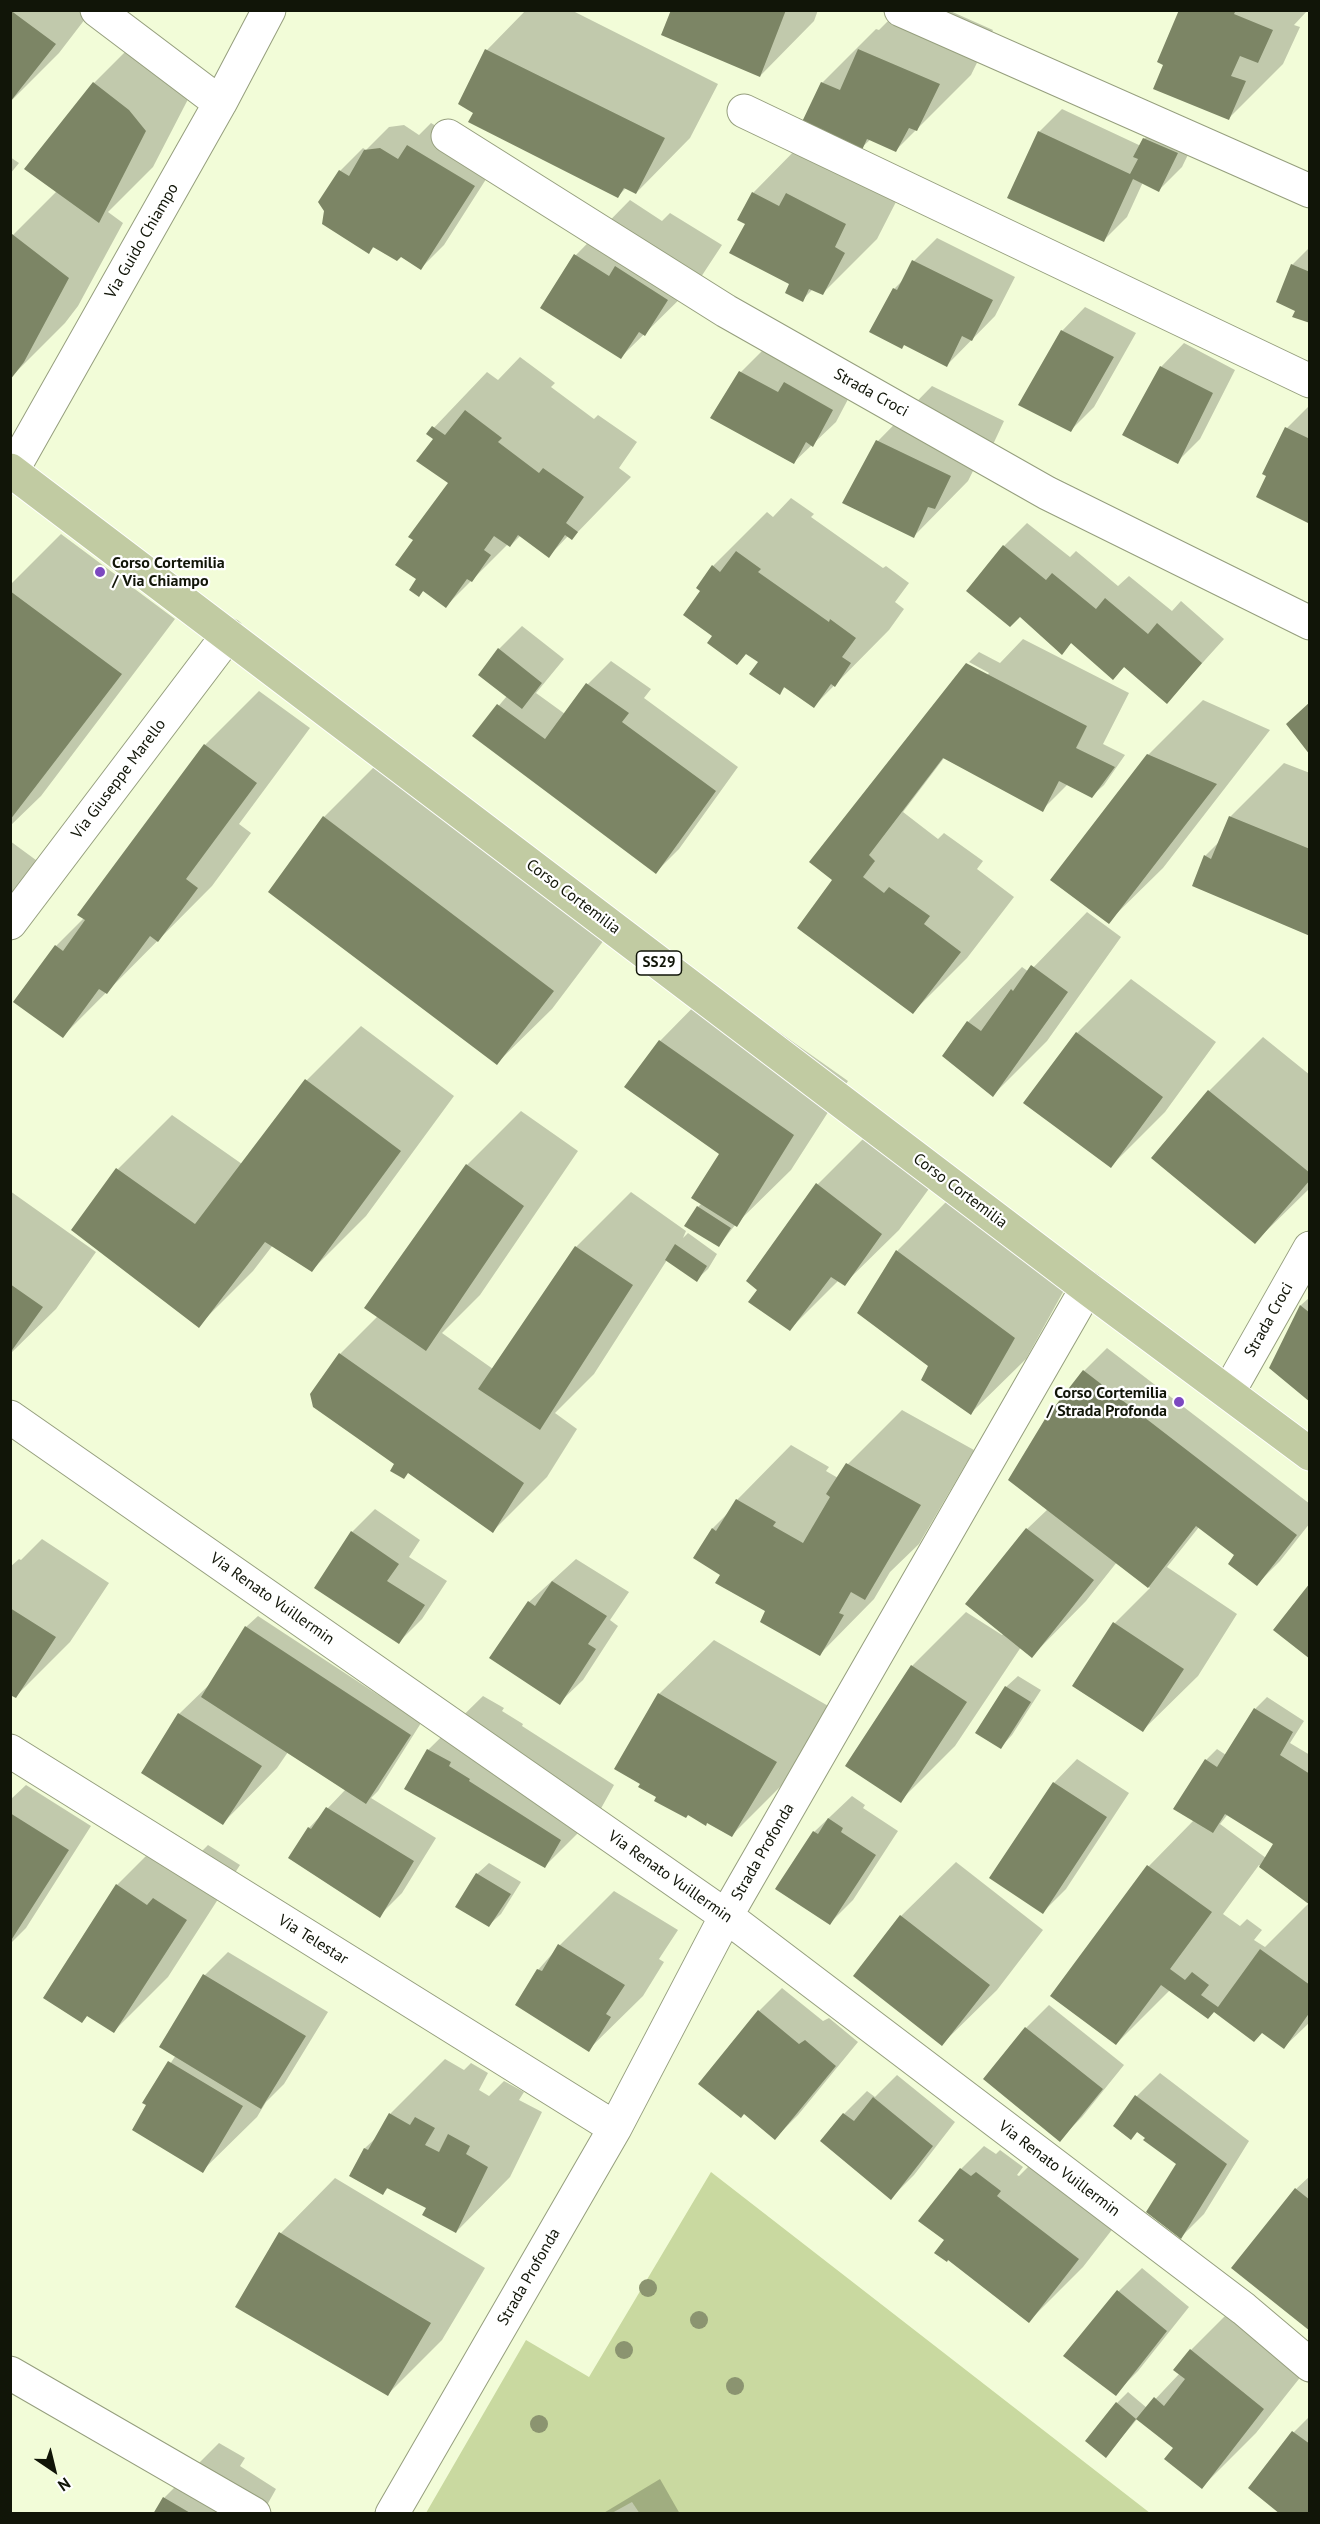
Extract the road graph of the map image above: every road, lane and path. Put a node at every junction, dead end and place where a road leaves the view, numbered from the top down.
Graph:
1 (97, 10) edge
2 (269, 10) edge
3 (902, 10) edge
4 (220, 103) junction
5 (744, 111) dead end
6 (448, 136) dead end
7 (1310, 191) edge
8 (1310, 381) edge
9 (11, 470) edge
10 (1310, 623) edge
11 (228, 635) junction
12 (10, 923) edge
13 (1310, 1248) edge
14 (1087, 1288) junction
15 (1228, 1391) junction
16 (10, 1417) edge
17 (1310, 1454) edge
18 (10, 1751) edge
19 (726, 1916) junction
20 (615, 2128) junction
21 (1310, 2365) edge
22 (10, 2373) edge
23 (255, 2514) edge
24 (392, 2514) edge

1 - 4 street
2 - 4 street, Via Guido Chiampo
3 - 7 street
4 - 9 street, Via Guido Chiampo
5 - 8 street
6 - 10 street, Strada Croci
9 - 11 main road, Corso Cortemilia / SS29
11 - 12 street, Via Giuseppe Marello
11 - 14 main road, Corso Cortemilia / SS29
13 - 15 street, Strada Croci
14 - 15 main road, Corso Cortemilia / SS29
14 - 19 street, Strada Profonda
15 - 17 main road, Corso Cortemilia / SS29
16 - 19 street, Via Renato Vuillermin
18 - 20 street, Via Telestar
19 - 20 street, Strada Profonda
19 - 21 street, Via Renato Vuillermin
20 - 24 street, Strada Profonda
22 - 23 street

